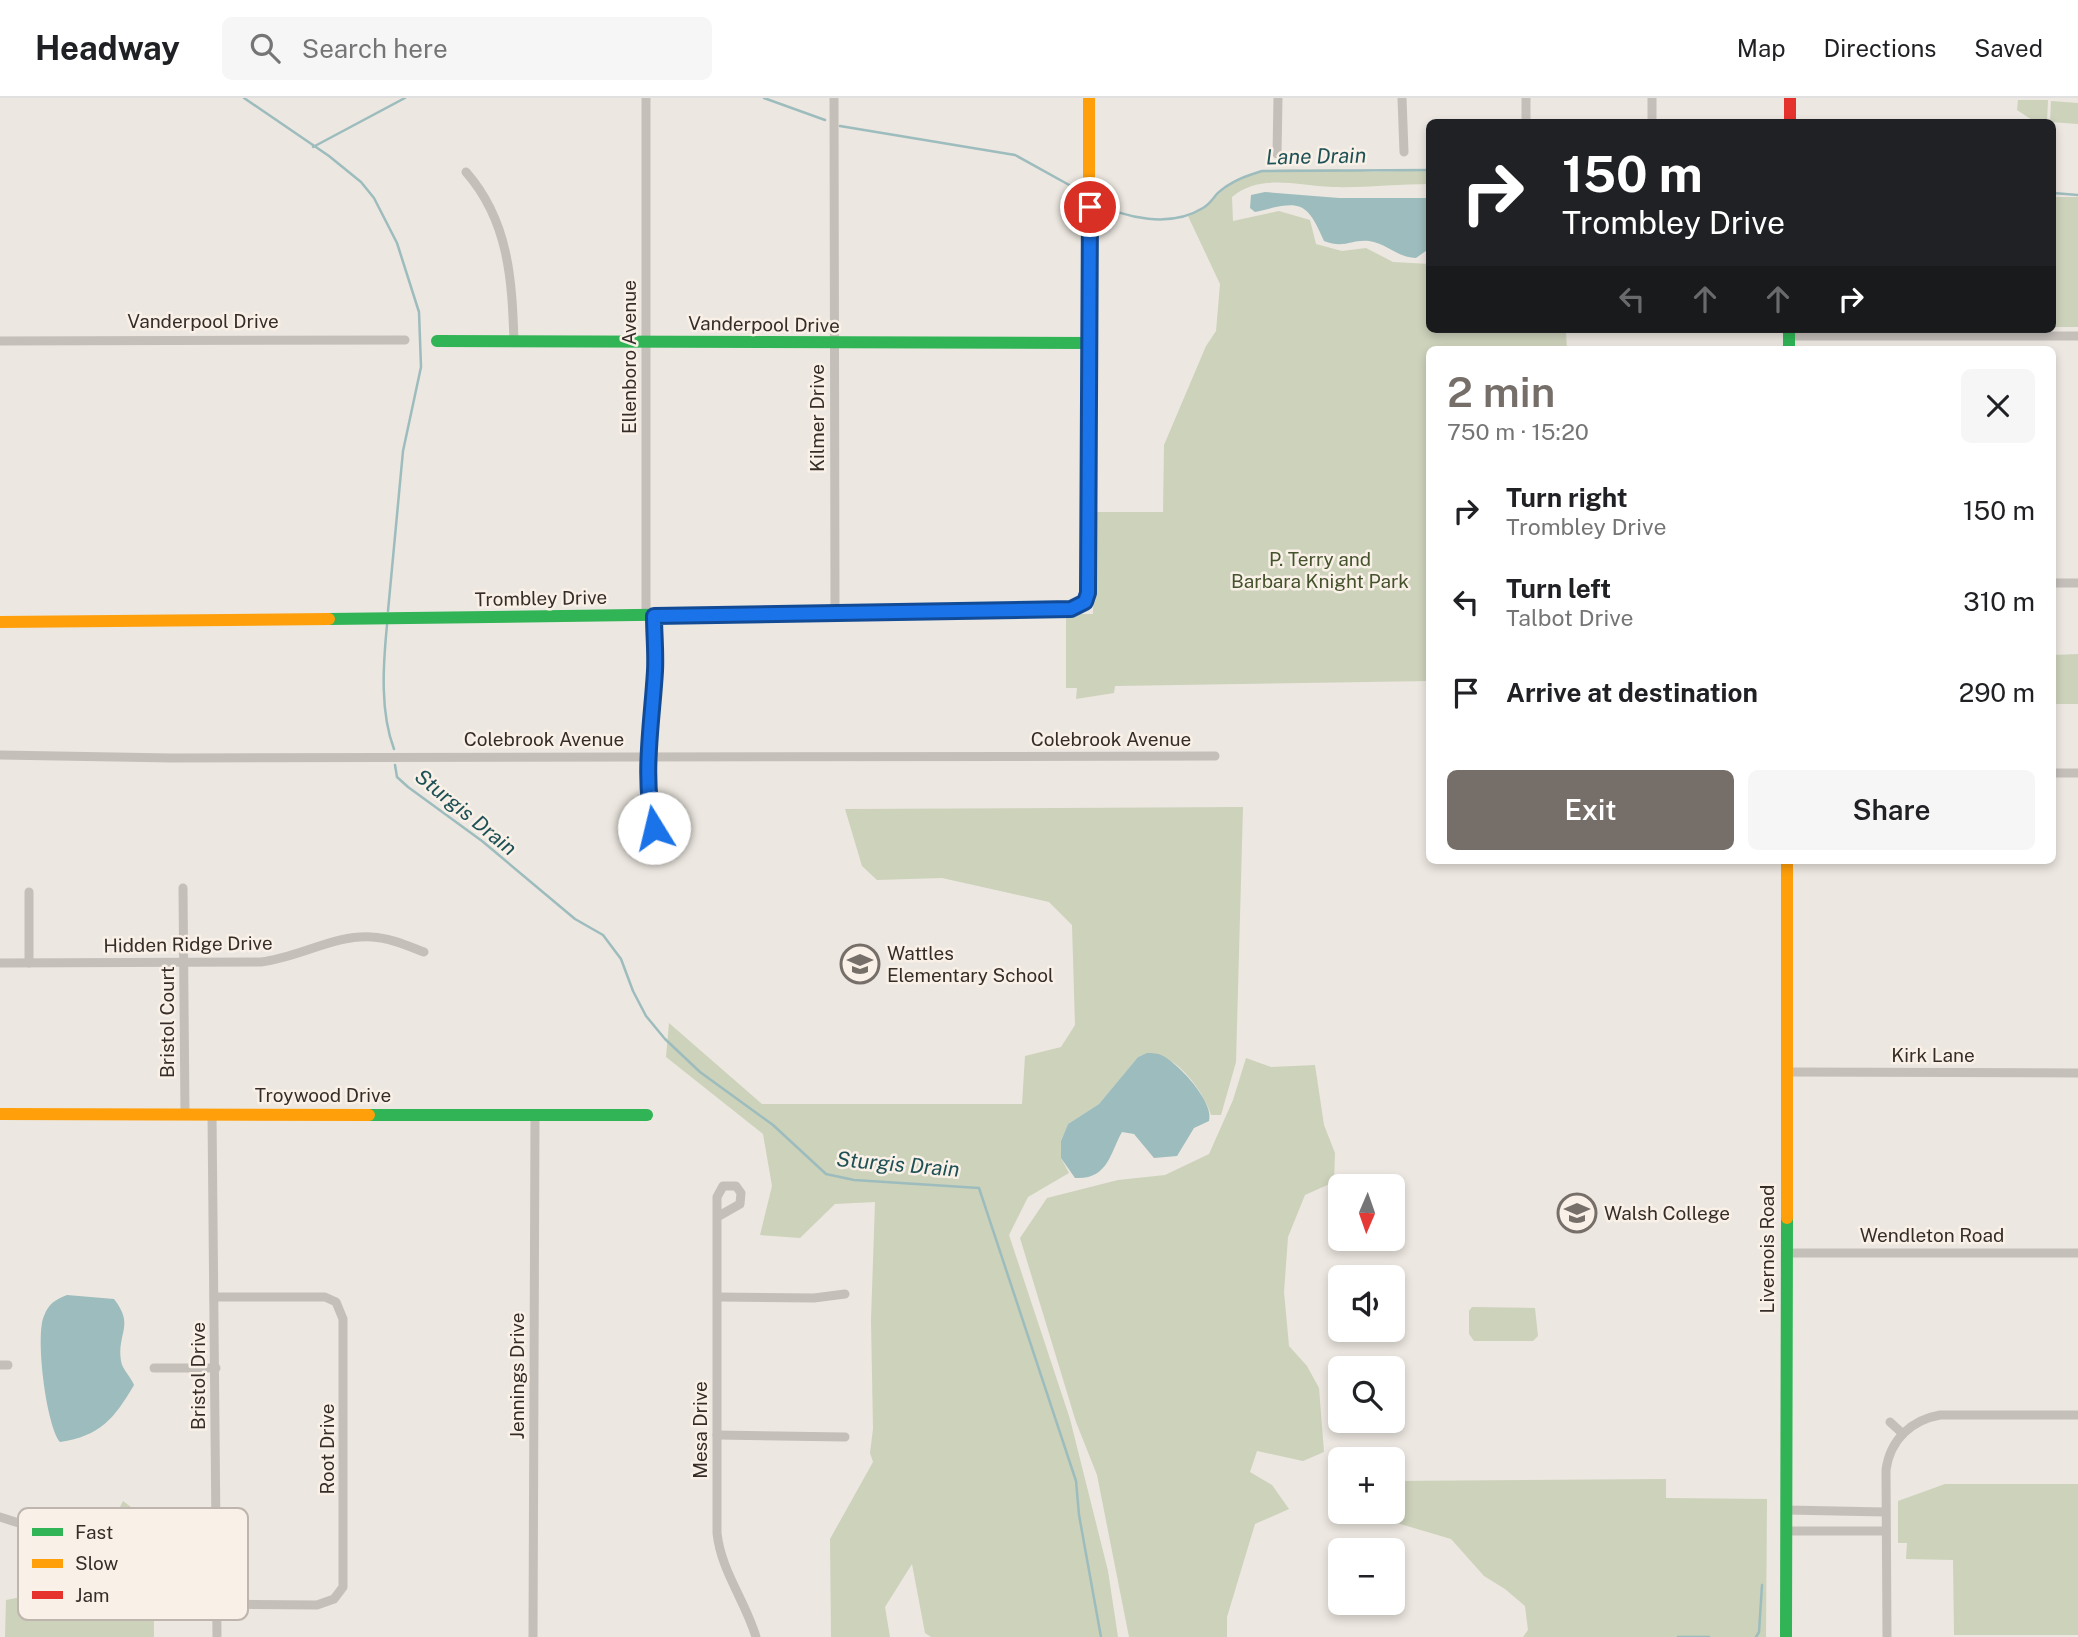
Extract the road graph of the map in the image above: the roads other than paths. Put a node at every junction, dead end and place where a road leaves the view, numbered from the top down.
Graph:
1 (646, 98) edge
2 (834, 98) edge
3 (1090, 98) edge
4 (1278, 98) edge
5 (1402, 98) edge
6 (1527, 98) edge
7 (1652, 98) edge
8 (1790, 98) edge
9 (1526, 119) edge
10 (1652, 119) edge
11 (1790, 119) edge
12 (1404, 152) dead end
13 (1277, 154) dead end
14 (466, 172) dead end
15 (1860, 333) edge
16 (2078, 336) edge
17 (405, 340) dead end
18 (0, 341) edge
19 (437, 341) dead end
20 (514, 342) junction
21 (646, 342) junction
22 (1090, 343) junction
23 (834, 344) junction
24 (2056, 583) edge
25 (2078, 583) edge
26 (835, 612) junction
27 (650, 616) junction
28 (0, 622) edge
29 (0, 755) edge
30 (649, 756) junction
31 (1215, 756) dead end
32 (2078, 773) edge
33 (2056, 774) edge
34 (654, 828) dead end
35 (1787, 864) edge
36 (183, 888) dead end
37 (29, 892) dead end
38 (425, 952) dead end
39 (0, 963) edge
40 (29, 963) junction
41 (184, 963) junction
42 (1787, 1072) junction
43 (2078, 1073) edge
44 (0, 1114) edge
45 (185, 1114) junction
46 (212, 1115) junction
47 (535, 1115) junction
48 (647, 1115) dead end
49 (719, 1216) dead end
50 (1787, 1253) junction
51 (2078, 1253) edge
52 (845, 1294) dead end
53 (214, 1297) junction
54 (718, 1297) junction
55 (154, 1368) dead end
56 (216, 1368) junction
57 (2078, 1415) edge
58 (1890, 1422) dead end
59 (1903, 1434) junction
60 (717, 1435) junction
61 (845, 1437) dead end
62 (216, 1508) edge
63 (1787, 1510) junction
64 (1885, 1511) junction
65 (0, 1517) edge
66 (18, 1523) edge
67 (1787, 1531) junction
68 (1885, 1531) junction
69 (248, 1604) edge
70 (533, 1637) edge
71 (755, 1637) edge
72 (1786, 1637) edge
73 (1887, 1637) edge

1 - 21 street, Ellenboro Avenue
2 - 23 street, Kilmer Drive
3 - 22 street
4 - 13 street
5 - 12 street
6 - 9 street
7 - 10 street
8 - 11 street
14 - 20 street
15 - 16 street
17 - 18 street, Vanderpool Drive
19 - 20 street, Vanderpool Drive
20 - 21 street, Vanderpool Drive
21 - 23 street, Vanderpool Drive
21 - 27 street, Ellenboro Avenue
22 - 23 street, Vanderpool Drive
22 - 26 street, Trombley Drive
23 - 26 street, Kilmer Drive
24 - 25 street
26 - 27 street, Trombley Drive
27 - 28 street, Trombley Drive
27 - 30 street, Ellenboro Avenue
29 - 30 street, Colebrook Avenue
30 - 31 street, Colebrook Avenue
30 - 34 street, Ellenboro Avenue
32 - 33 street
35 - 42 street, Livernois Road
36 - 41 street, Bristol Court
37 - 40 street
38 - 41 street, Hidden Ridge Drive
39 - 40 street, Hidden Ridge Drive
40 - 41 street, Hidden Ridge Drive
41 - 45 street, Bristol Court
42 - 43 street, Kirk Lane
42 - 50 street, Livernois Road
44 - 45 street, Troywood Drive
45 - 46 street, Troywood Drive
46 - 47 street, Troywood Drive
46 - 53 street, Bristol Drive
47 - 48 street, Troywood Drive
47 - 70 street, Jennings Drive
49 - 54 street, Mesa Drive
50 - 51 street, Wendleton Road
50 - 63 street, Livernois Road
52 - 54 street
53 - 56 street, Bristol Drive
53 - 69 street, Root Drive
54 - 60 street, Mesa Drive
55 - 56 street
56 - 62 street, Bristol Drive
57 - 59 street
58 - 59 street
59 - 64 street
60 - 61 street
60 - 71 street, Mesa Drive
63 - 64 street
63 - 67 street, Livernois Road
64 - 68 street
65 - 66 street
67 - 68 street
67 - 72 street, Livernois Road
68 - 73 street

